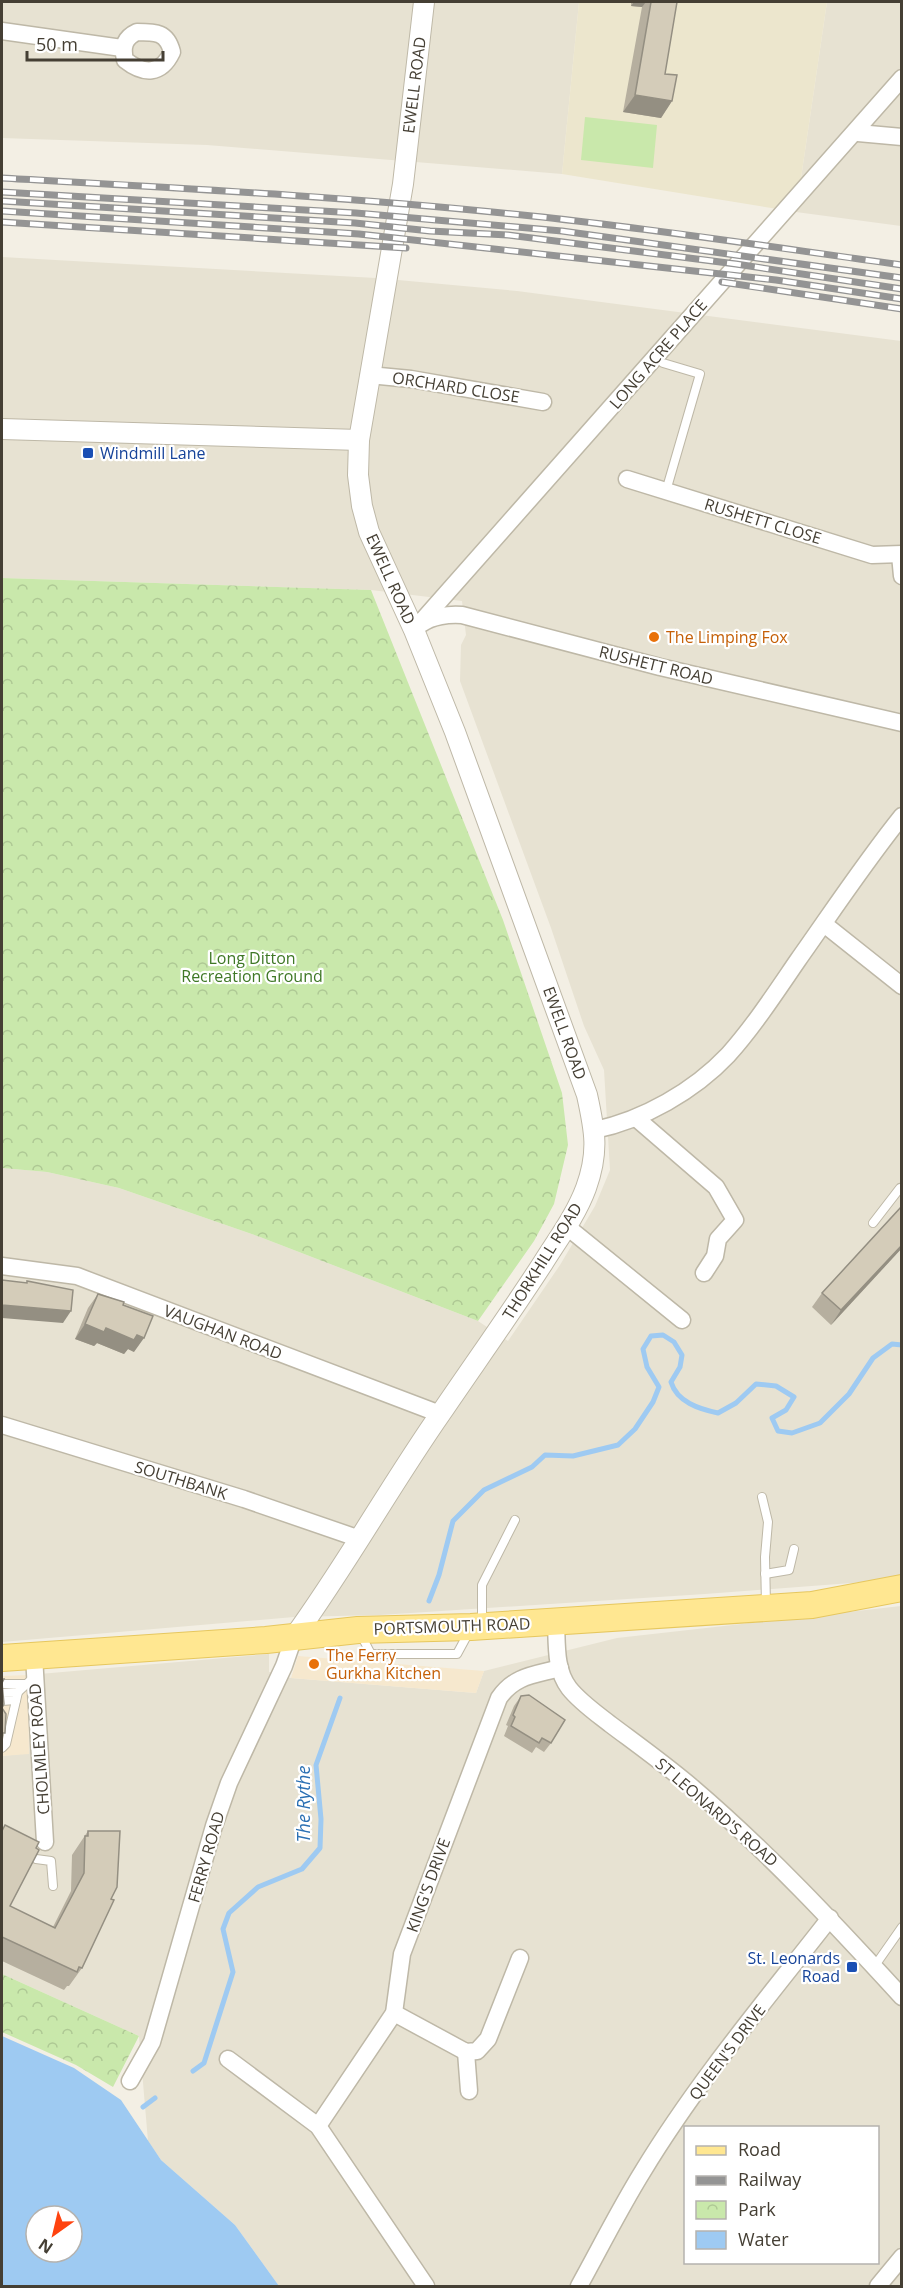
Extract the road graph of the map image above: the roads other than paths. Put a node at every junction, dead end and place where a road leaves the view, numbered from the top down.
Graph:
1 (424, 2) edge
2 (2, 31) edge
3 (122, 48) dead end
4 (902, 78) edge
5 (858, 133) dead end
6 (902, 137) edge
7 (663, 363) dead end
8 (369, 375) junction
9 (543, 402) dead end
10 (2, 429) edge
11 (359, 440) junction
12 (627, 479) dead end
13 (666, 491) junction
14 (901, 554) edge
15 (902, 576) edge
16 (414, 630) junction
17 (902, 723) edge
18 (902, 816) edge
19 (824, 924) junction
20 (902, 986) edge
21 (636, 1118) junction
22 (595, 1130) junction
23 (902, 1189) edge
24 (873, 1223) dead end
25 (566, 1226) junction
26 (2, 1266) edge
27 (704, 1273) dead end
28 (682, 1320) dead end
29 (440, 1414) junction
30 (2, 1425) edge
31 (762, 1497) dead end
32 (515, 1520) dead end
33 (360, 1539) junction
34 (794, 1549) dead end
35 (765, 1574) junction
36 (902, 1588) edge
37 (766, 1608) junction
38 (556, 1622) junction
39 (477, 1627) junction
40 (294, 1637) junction
41 (2, 1658) edge
42 (560, 1668) junction
43 (31, 1672) junction
44 (2, 1684) edge
45 (2, 1693) edge
46 (2, 1701) edge
47 (15, 1705) junction
48 (2, 1709) edge
49 (2, 1718) edge
50 (2, 1748) edge
51 (45, 1842) dead end
52 (21, 1850) edge
53 (52, 1886) dead end
54 (830, 1918) junction
55 (902, 1927) edge
56 (520, 1958) dead end
57 (874, 1967) junction
58 (902, 1997) edge
59 (394, 2013) junction
60 (466, 2052) junction
61 (228, 2059) dead end
62 (130, 2081) dead end
63 (469, 2091) dead end
64 (318, 2126) junction
65 (902, 2257) edge
66 (426, 2286) edge
67 (579, 2286) edge
68 (878, 2286) edge

1 - 8 street, EWELL ROAD
2 - 3 street
4 - 16 street, LONG ACRE PLACE
5 - 6 street
7 - 13 lane
8 - 9 street, ORCHARD CLOSE
8 - 11 street, EWELL ROAD
10 - 11 street
11 - 16 street, EWELL ROAD
12 - 13 street, RUSHETT CLOSE
13 - 14 street, RUSHETT CLOSE
14 - 15 street, RUSHETT CLOSE
16 - 17 street, RUSHETT ROAD
16 - 22 street, EWELL ROAD
18 - 19 street
19 - 20 street
19 - 21 street
21 - 22 street
21 - 27 street
22 - 25 street, THORKHILL ROAD
23 - 24 lane
25 - 28 street
25 - 29 street, THORKHILL ROAD
26 - 29 street, VAUGHAN ROAD
29 - 33 street, THORKHILL ROAD
30 - 33 street, SOUTHBANK
31 - 35 lane
32 - 39 lane
33 - 40 street, THORKHILL ROAD
34 - 35 lane
35 - 37 lane
36 - 37 main road, PORTSMOUTH ROAD
37 - 38 main road, PORTSMOUTH ROAD
38 - 39 main road, PORTSMOUTH ROAD
38 - 42 street, ST LEONARD'S ROAD
39 - 40 main road, PORTSMOUTH ROAD
40 - 43 main road, PORTSMOUTH ROAD
40 - 62 street, FERRY ROAD
41 - 43 main road, PORTSMOUTH ROAD
42 - 54 street, ST LEONARD'S ROAD
42 - 59 street, KING'S DRIVE
43 - 44 lane
43 - 47 lane
43 - 51 street, CHOLMLEY ROAD
45 - 47 lane
46 - 47 lane
47 - 48 lane
47 - 49 lane
47 - 50 lane
52 - 53 lane
54 - 57 street, ST LEONARD'S ROAD
54 - 67 street, QUEEN'S DRIVE
55 - 57 lane
56 - 60 street
57 - 58 street, ST LEONARD'S ROAD
59 - 60 street
59 - 64 street, KING'S DRIVE
60 - 63 street
61 - 64 street
64 - 66 street
65 - 68 street

